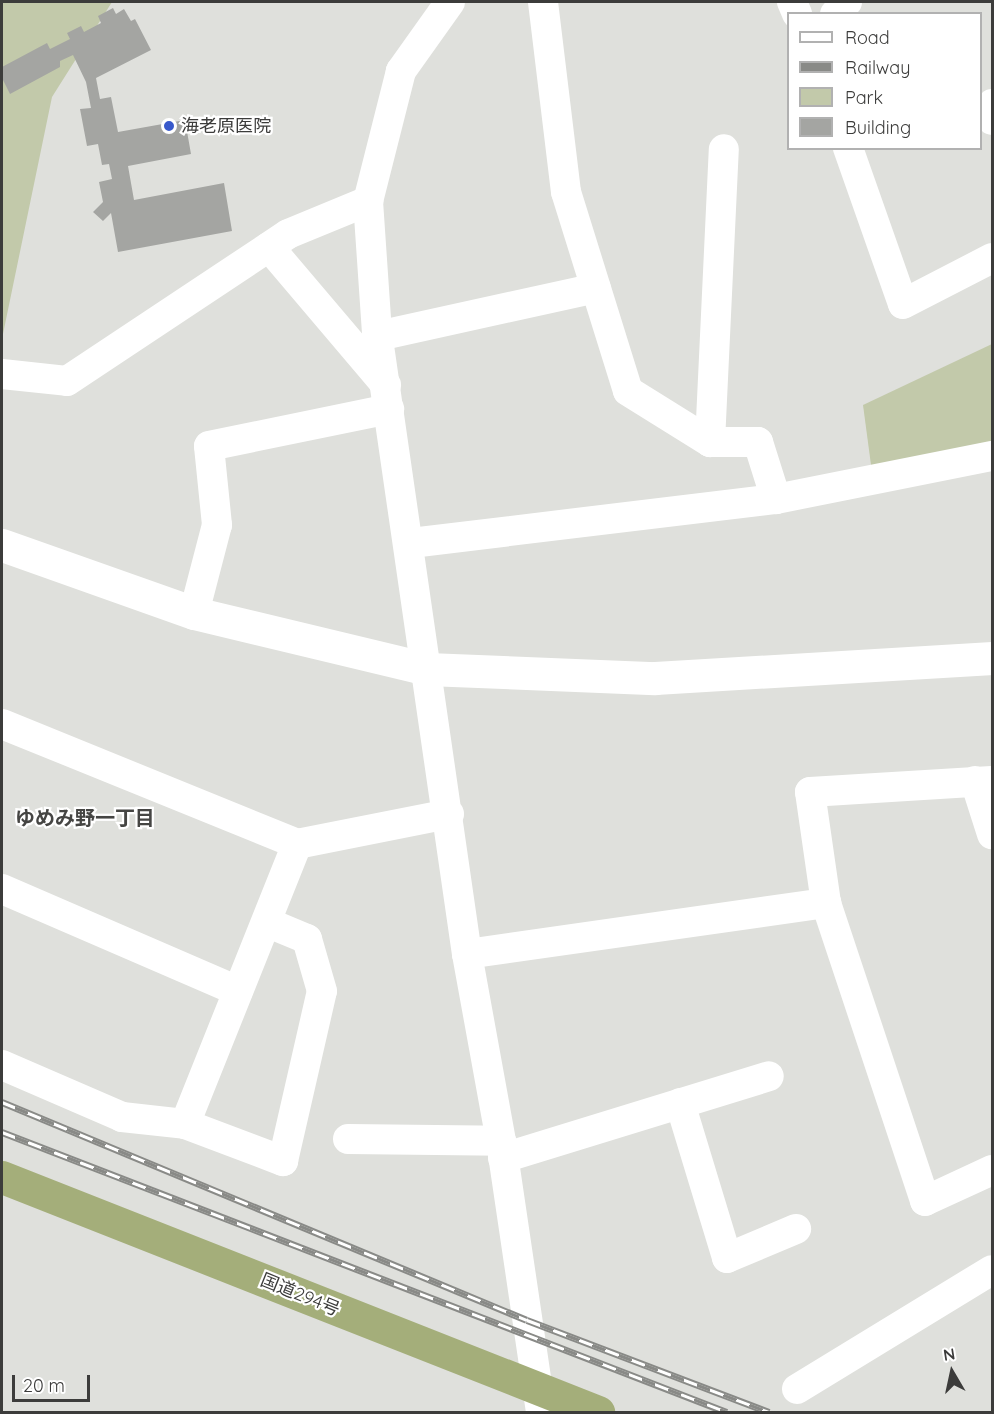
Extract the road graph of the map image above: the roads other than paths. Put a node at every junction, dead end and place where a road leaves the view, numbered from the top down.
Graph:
1 (450, 2) edge
2 (543, 2) edge
3 (993, 104) edge
4 (993, 120) edge
5 (724, 149) dead end
6 (849, 150) edge
7 (368, 201) junction
8 (269, 247) junction
9 (993, 258) edge
10 (596, 288) junction
11 (378, 336) junction
12 (2, 374) edge
13 (388, 397) junction
14 (710, 442) junction
15 (993, 456) edge
16 (776, 499) junction
17 (411, 543) junction
18 (2, 545) edge
19 (194, 613) junction
20 (993, 658) edge
21 (427, 669) junction
22 (3, 727) edge
23 (984, 781) edge
24 (449, 813) junction
25 (993, 834) edge
26 (297, 844) junction
27 (2, 889) edge
28 (826, 903) junction
29 (266, 922) junction
30 (467, 954) junction
31 (238, 992) junction
32 (2, 1065) edge
33 (769, 1076) dead end
34 (680, 1103) junction
35 (185, 1124) junction
36 (348, 1139) dead end
37 (502, 1150) junction
38 (993, 1170) edge
39 (2, 1177) edge
40 (796, 1229) dead end
41 (993, 1270) edge
42 (797, 1389) dead end
43 (539, 1401) edge
44 (598, 1413) edge

1 - 7 street
2 - 10 street
3 - 4 street
5 - 14 street
6 - 9 street
7 - 8 street
7 - 11 street
8 - 12 street
8 - 13 street
10 - 11 street
10 - 14 street
11 - 13 street
13 - 17 street
13 - 19 street
14 - 16 street
15 - 16 street
16 - 17 street
17 - 21 street
18 - 19 street
19 - 21 street
20 - 21 street
21 - 24 street
22 - 26 street
23 - 25 street
23 - 28 street
24 - 26 street
24 - 30 street
26 - 29 street
27 - 31 street
28 - 30 street
28 - 38 street
29 - 31 street
29 - 35 street
30 - 37 street
31 - 35 street
32 - 35 street
33 - 34 street
34 - 37 street
34 - 40 street
36 - 37 street
37 - 43 street
39 - 43 highway, 国道294号
41 - 42 street
43 - 44 highway, 国道294号

